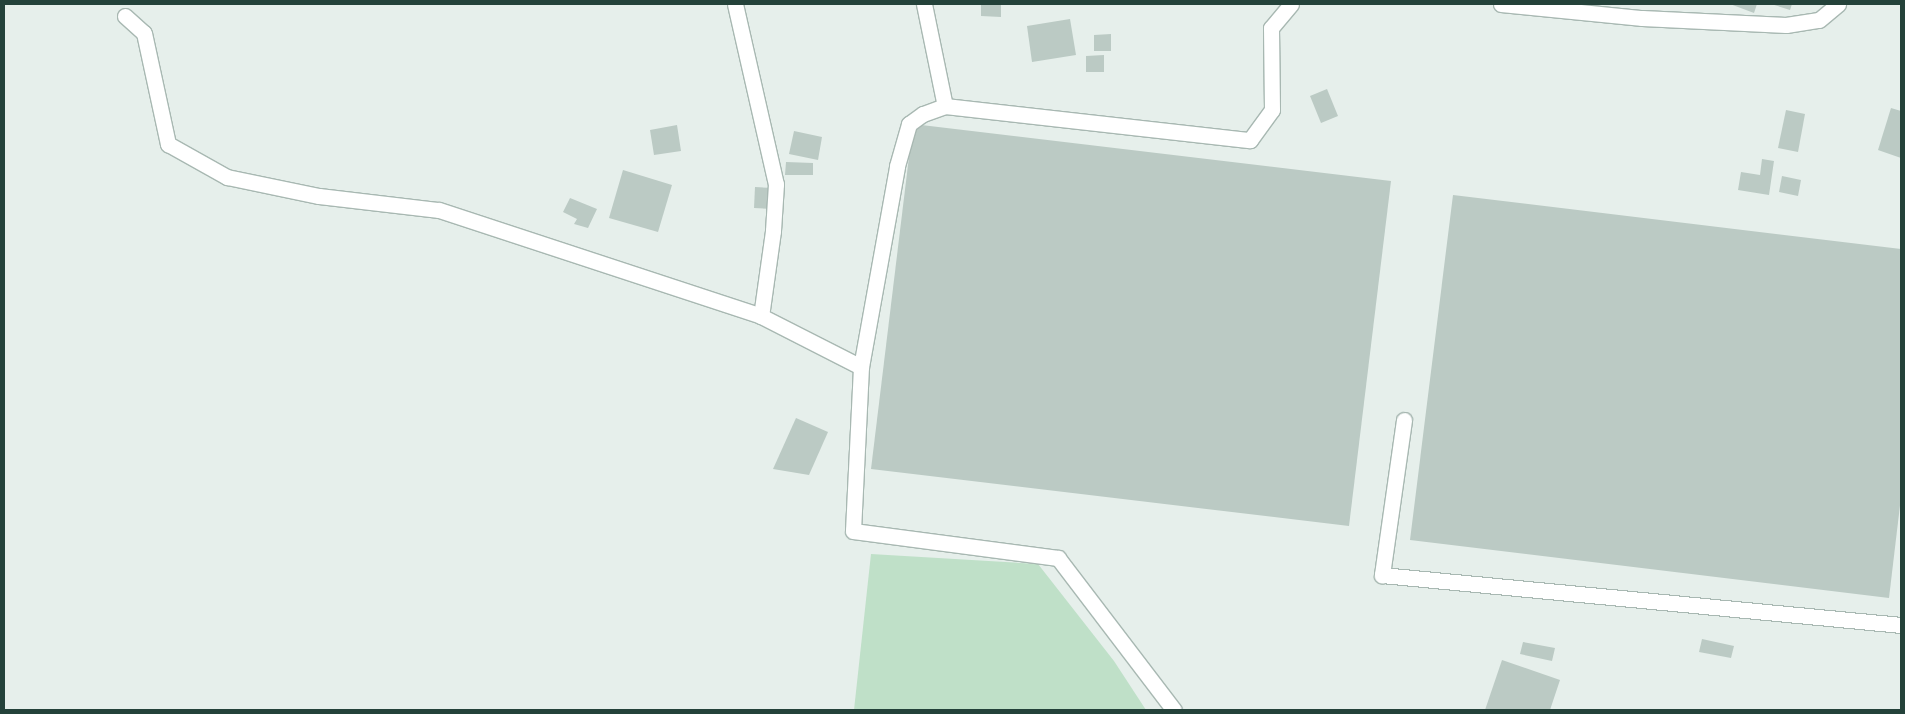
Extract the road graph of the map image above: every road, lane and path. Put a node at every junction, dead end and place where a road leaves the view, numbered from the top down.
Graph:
1 (735, 4) edge
2 (924, 4) edge
3 (1291, 4) edge
4 (1502, 4) edge
5 (1838, 4) edge
6 (125, 16) dead end
7 (946, 106) junction
8 (761, 316) junction
9 (861, 367) junction
10 (1404, 420) dead end
11 (1901, 625) edge
12 (1174, 710) edge

1 - 8 street
2 - 7 street
3 - 7 street
4 - 5 street
6 - 8 street
7 - 9 street
8 - 9 street
9 - 12 street
10 - 11 street

